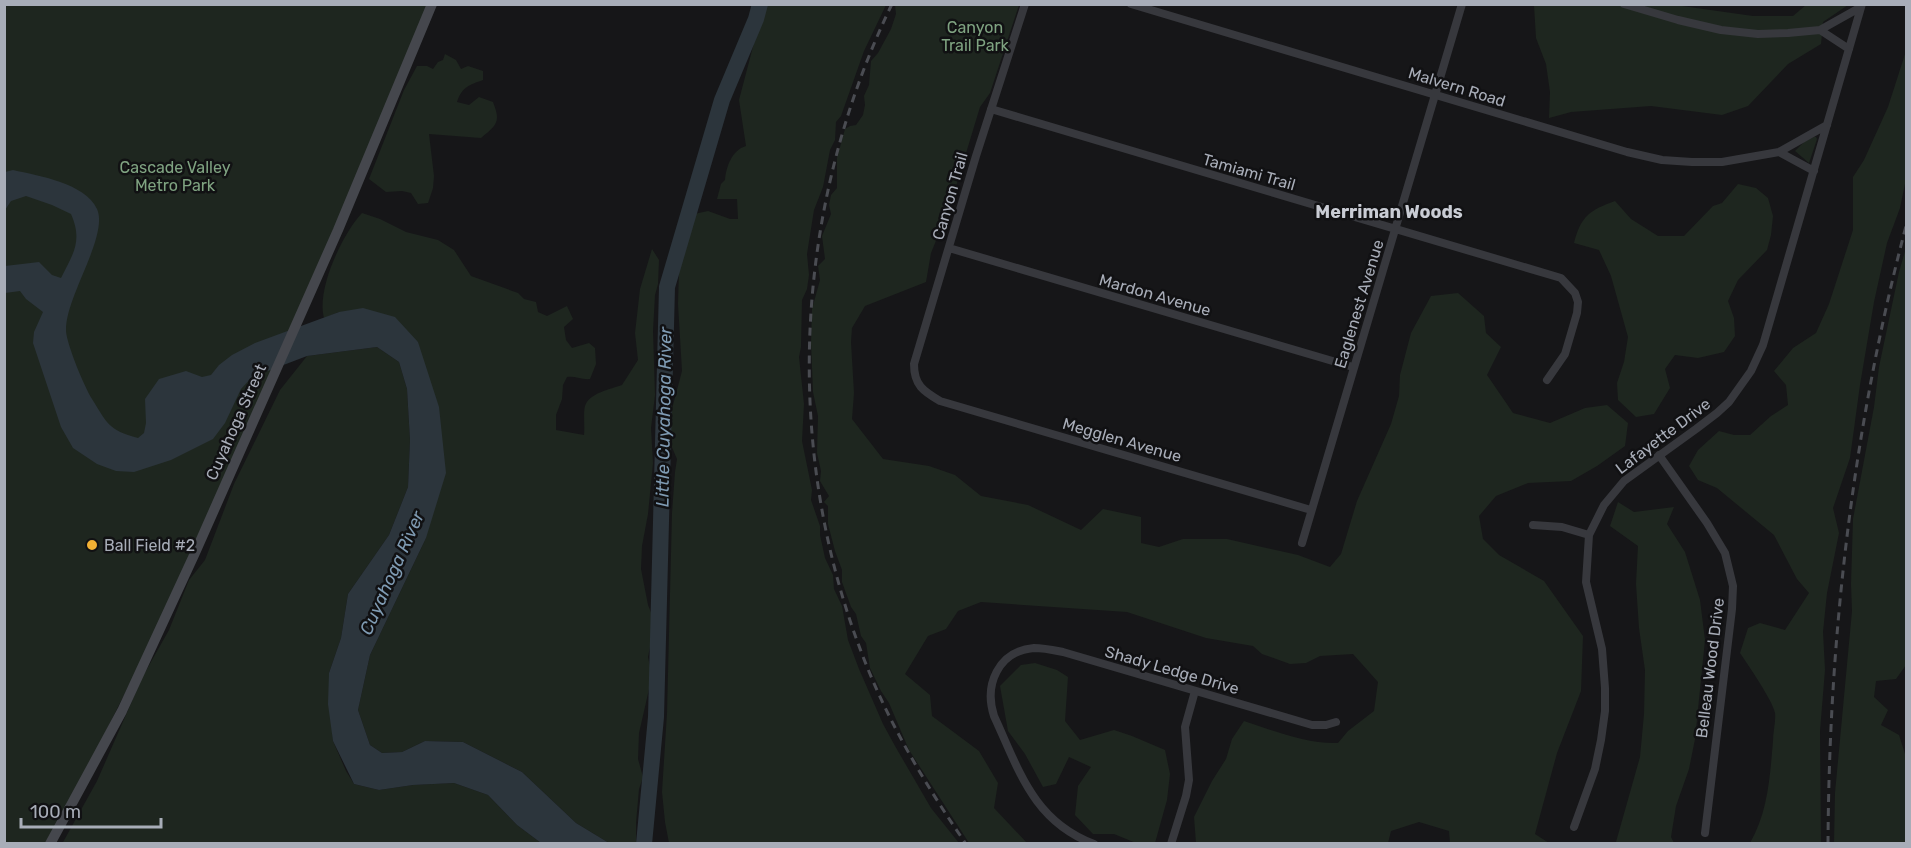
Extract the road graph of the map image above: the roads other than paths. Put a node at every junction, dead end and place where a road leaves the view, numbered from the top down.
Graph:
1 (432, 4) edge
2 (1025, 4) edge
3 (1131, 4) edge
4 (1462, 4) edge
5 (1624, 4) edge
6 (1862, 6) edge
7 (1820, 30) junction
8 (1849, 49) junction
9 (1436, 95) junction
10 (991, 109) junction
11 (1827, 125) junction
12 (1779, 152) junction
13 (1814, 171) junction
14 (1396, 230) junction
15 (949, 248) junction
16 (1353, 367) junction
17 (1547, 380) dead end
18 (927, 393) joint
19 (1659, 455) junction
20 (1311, 510) junction
21 (1533, 525) dead end
22 (1589, 535) junction
23 (1302, 543) dead end
24 (1195, 691) junction
25 (1336, 722) dead end
26 (1574, 827) dead end
27 (1705, 833) dead end
28 (50, 843) edge
29 (1094, 843) edge
30 (1171, 843) edge

1 - 28 street, Cuyahoga Street
2 - 10 street, Canyon Trail
3 - 9 street, Malvern Road
4 - 9 street, Eaglenest Avenue
5 - 7 street
6 - 7 street
6 - 8 street, Lafayette Drive
7 - 8 street
8 - 11 street, Lafayette Drive
9 - 12 street, Malvern Road
9 - 14 street, Eaglenest Avenue
10 - 14 street, Tamiami Trail
10 - 15 street, Canyon Trail
11 - 12 street, Malvern Road
11 - 13 street, Lafayette Drive
12 - 13 street
13 - 19 street, Lafayette Drive
14 - 16 street, Eaglenest Avenue
14 - 17 street, Tamiami Trail
15 - 16 street, Mardon Avenue
15 - 18 street, Canyon Trail
16 - 20 street, Eaglenest Avenue
18 - 20 street, Megglen Avenue
19 - 22 street, Lafayette Drive
19 - 27 street, Belleau Wood Drive
20 - 23 street, Eaglenest Avenue
21 - 22 street
22 - 26 street, Lafayette Drive
24 - 25 street, Shady Ledge Drive
24 - 29 street, Shady Ledge Drive
24 - 30 street

